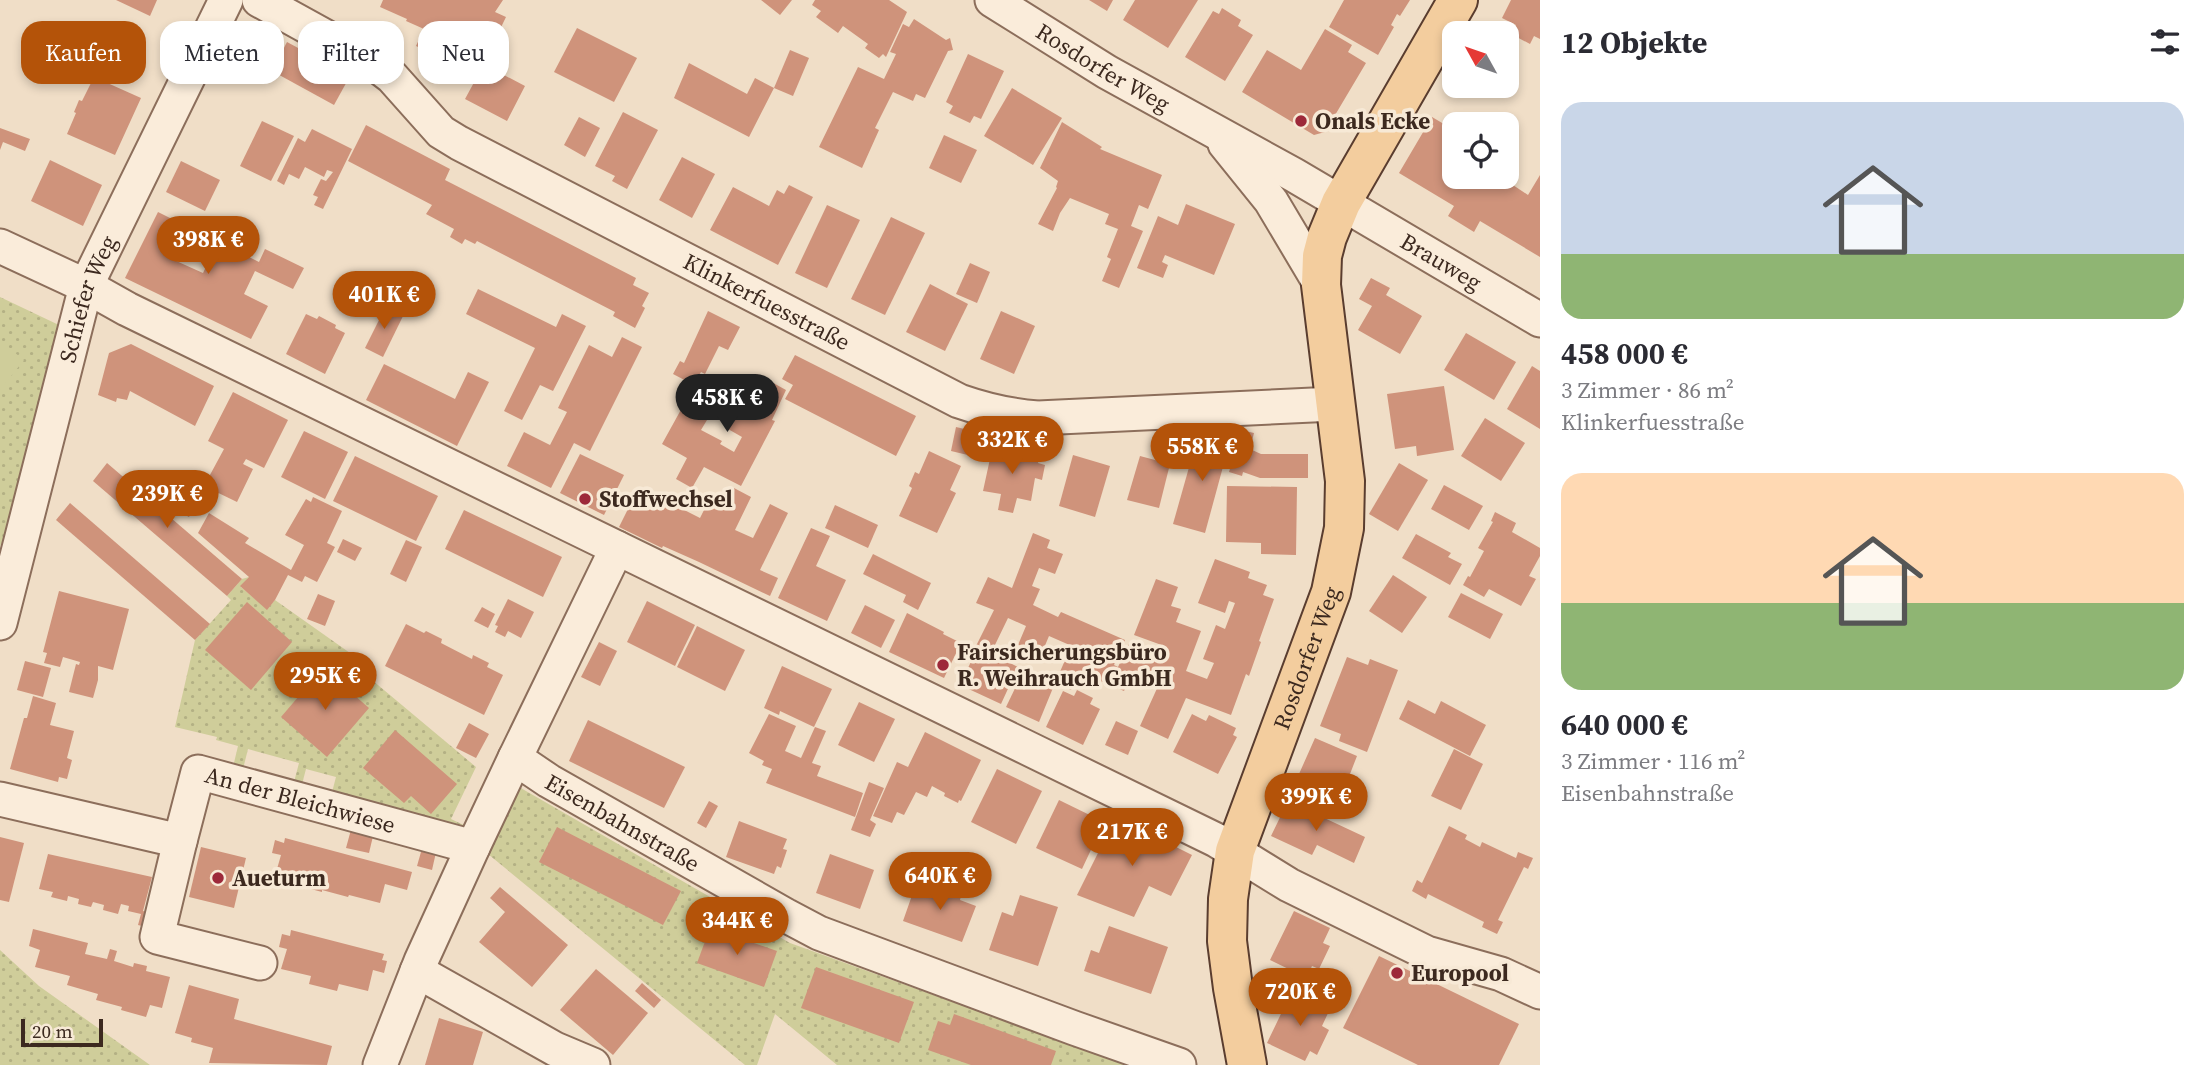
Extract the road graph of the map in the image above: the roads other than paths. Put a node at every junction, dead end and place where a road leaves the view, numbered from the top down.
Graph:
1 (226, 0) edge
2 (259, 0) edge
3 (992, 0) edge
4 (1458, 0) edge
5 (1215, 131) junction
6 (1341, 203) junction
7 (0, 246) edge
8 (1321, 285) junction
9 (86, 286) junction
10 (1540, 320) edge
11 (1334, 404) junction
12 (22, 538) junction
13 (617, 548) junction
14 (0, 577) edge
15 (0, 623) edge
16 (516, 758) junction
17 (0, 799) edge
18 (180, 841) junction
19 (472, 847) junction
20 (1235, 851) junction
21 (260, 963) dead end
22 (417, 971) junction
23 (1540, 992) edge
24 (380, 1065) edge
25 (593, 1065) edge
26 (1178, 1065) edge
27 (1247, 1065) edge

1 - 9 street, Schiefer Weg
2 - 11 street, Klinkerfuesstraße
3 - 5 street, Rosdorfer Weg
4 - 6 main road
5 - 6 street, Rosdorfer Weg
5 - 8 street, Rosdorfer Weg
6 - 8 main road, Rosdorfer Weg
6 - 10 street, Brauweg
7 - 9 street
8 - 11 main road, Rosdorfer Weg
9 - 12 street, Schiefer Weg
9 - 13 street
11 - 20 main road, Rosdorfer Weg
12 - 14 street, Schiefer Weg
12 - 15 street, Schiefer Weg
13 - 16 street
13 - 20 street
16 - 19 street
16 - 26 street, Eisenbahnstraße
17 - 18 street
18 - 19 street, An der Bleichwiese
18 - 21 street, An der Bleichwiese
19 - 22 street
20 - 23 street
20 - 27 main road, Rosdorfer Weg
22 - 24 street
22 - 25 street

